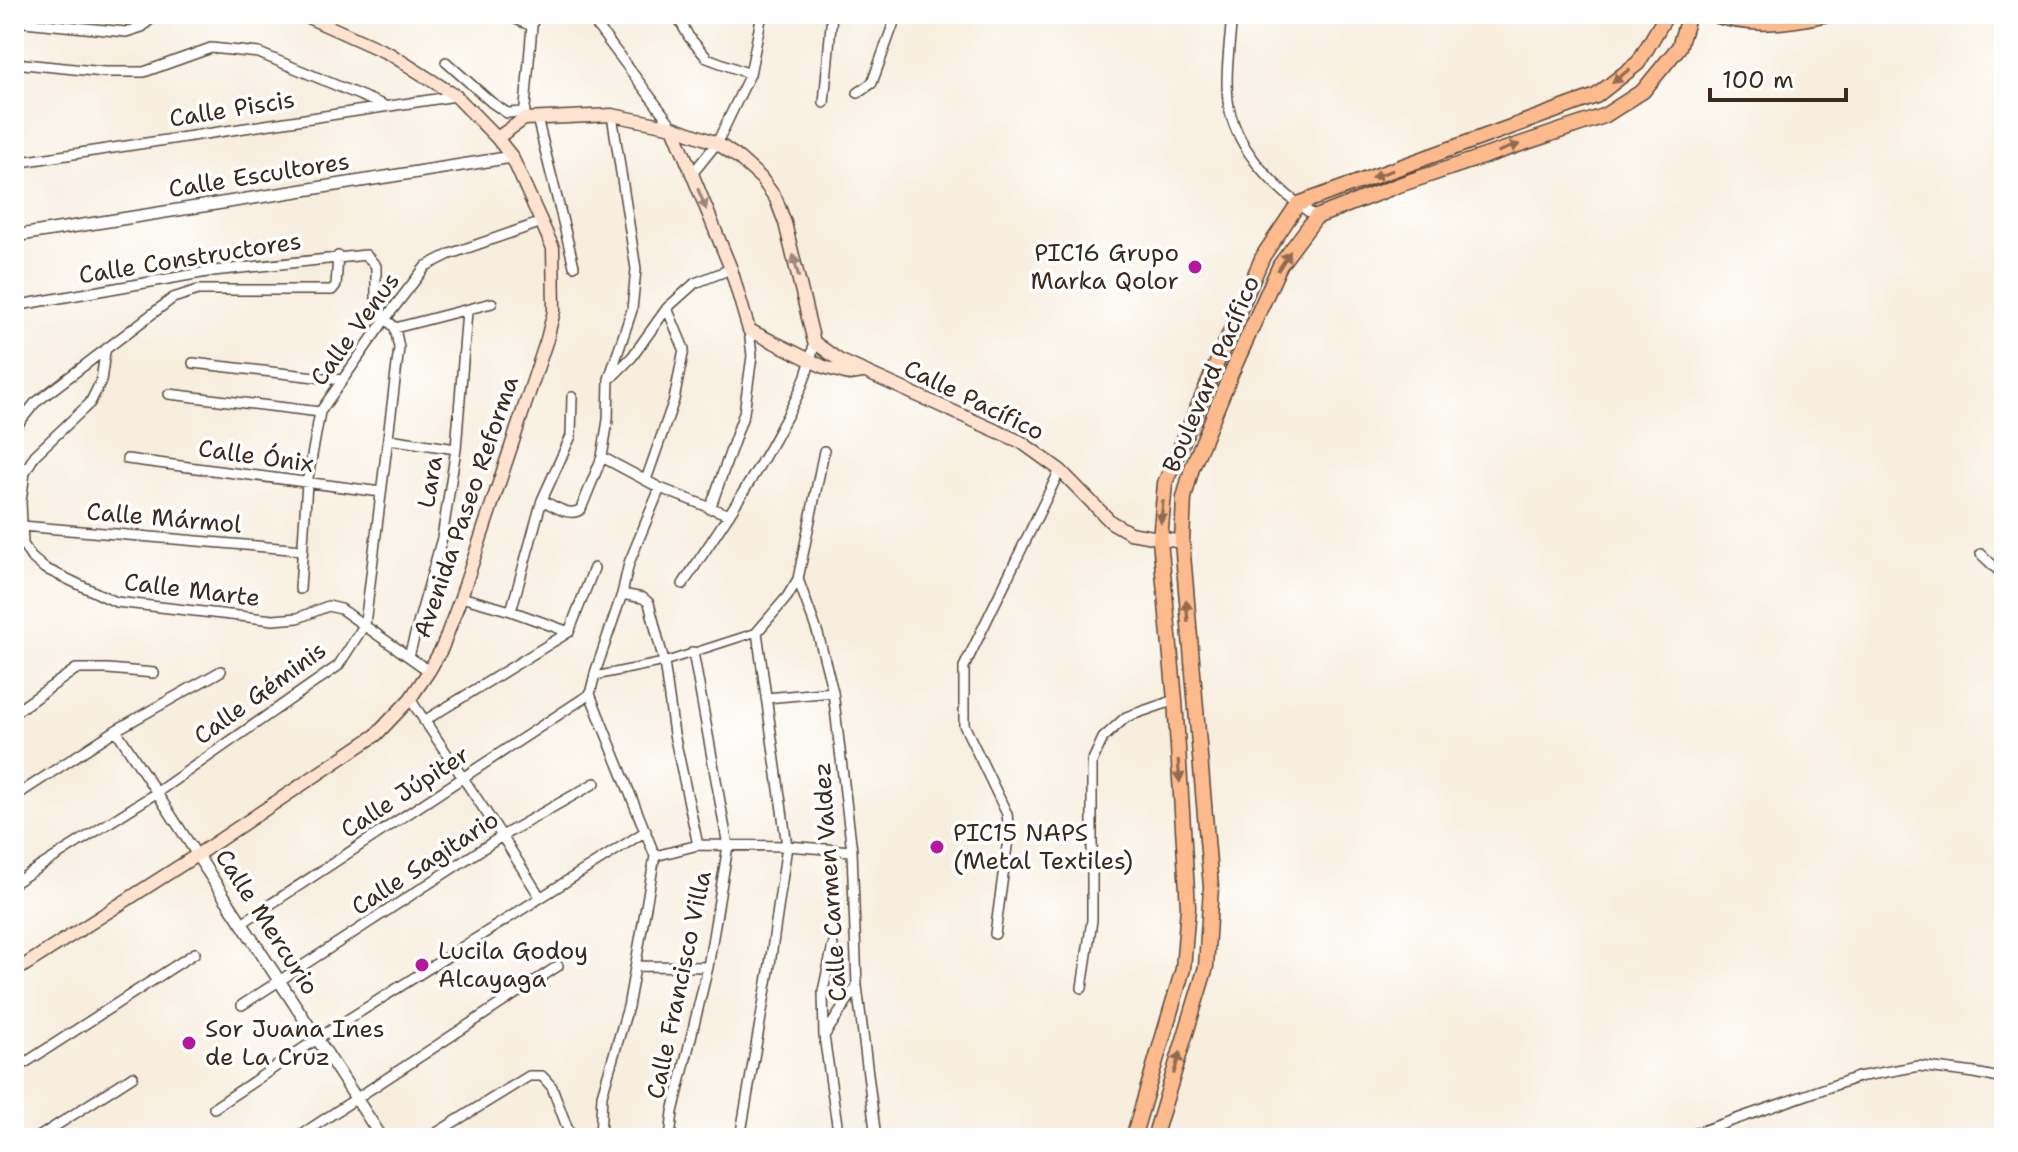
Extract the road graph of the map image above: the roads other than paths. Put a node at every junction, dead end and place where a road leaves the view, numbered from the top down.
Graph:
1 (156, 14) edge
2 (301, 14) edge
3 (504, 14) edge
4 (534, 14) edge
5 (588, 14) edge
6 (676, 14) edge
7 (762, 14) edge
8 (832, 14) edge
9 (897, 14) edge
10 (1232, 14) edge
11 (1667, 14) edge
12 (1689, 14) edge
13 (1711, 14) edge
14 (1828, 14) edge
15 (14, 21) edge
16 (532, 26) junction
17 (446, 62) dead end
18 (14, 63) edge
19 (750, 74) junction
20 (858, 93) dead end
21 (456, 96) junction
22 (824, 103) dead end
23 (386, 106) junction
24 (612, 115) junction
25 (529, 116) junction
26 (673, 127) junction
27 (497, 138) junction
28 (717, 143) junction
29 (512, 157) junction
30 (14, 163) edge
31 (692, 174) junction
32 (1298, 204) junction
33 (1316, 217) junction
34 (542, 222) junction
35 (14, 236) edge
36 (338, 256) junction
37 (574, 266) dead end
38 (731, 269) junction
39 (213, 271) junction
40 (214, 290) junction
41 (492, 303) dead end
42 (15, 307) edge
43 (667, 308) junction
44 (467, 311) junction
45 (386, 318) junction
46 (395, 328) junction
47 (749, 330) junction
48 (814, 342) junction
49 (105, 352) junction
50 (811, 362) junction
51 (193, 363) dead end
52 (863, 372) junction
53 (609, 379) junction
54 (342, 380) junction
55 (169, 394) dead end
56 (572, 397) dead end
57 (320, 412) junction
58 (14, 429) edge
59 (389, 439) junction
60 (456, 449) junction
61 (824, 451) dead end
62 (602, 457) junction
63 (127, 459) dead end
64 (1060, 470) junction
65 (646, 480) junction
66 (307, 483) junction
67 (660, 488) junction
68 (381, 492) junction
69 (542, 500) junction
70 (710, 509) junction
71 (729, 515) junction
72 (22, 526) junction
73 (1160, 540) junction
74 (1182, 542) junction
75 (302, 550) junction
76 (1981, 554) dead end
77 (594, 568) dead end
78 (2004, 576) edge
79 (798, 579) junction
80 (683, 584) dead end
81 (300, 589) dead end
82 (622, 594) junction
83 (461, 597) junction
84 (511, 611) junction
85 (365, 624) junction
86 (569, 632) junction
87 (757, 632) junction
88 (693, 652) junction
89 (409, 656) junction
90 (664, 662) junction
91 (221, 671) dead end
92 (429, 671) junction
93 (154, 673) dead end
94 (595, 676) junction
95 (833, 692) junction
96 (590, 694) junction
97 (766, 698) junction
98 (410, 699) junction
99 (1175, 700) junction
100 (14, 713) edge
101 (424, 721) junction
102 (116, 730) junction
103 (462, 778) junction
104 (595, 783) dead end
105 (156, 793) junction
106 (14, 797) edge
107 (646, 831) junction
108 (502, 836) junction
109 (698, 845) junction
110 (728, 846) junction
111 (787, 846) junction
112 (852, 851) junction
113 (197, 855) junction
114 (655, 856) junction
115 (14, 883) edge
116 (540, 897) junction
117 (242, 923) junction
118 (995, 934) dead end
119 (833, 945) dead end
120 (195, 953) dead end
121 (558, 966) dead end
122 (636, 966) junction
123 (708, 967) junction
124 (14, 972) edge
125 (279, 981) junction
126 (857, 986) junction
127 (1082, 988) dead end
128 (242, 1005) dead end
129 (824, 1036) junction
130 (317, 1039) junction
131 (14, 1070) edge
132 (133, 1076) dead end
133 (2004, 1079) edge
134 (357, 1099) junction
135 (214, 1108) dead end
136 (14, 1132) edge
137 (740, 1133) edge
138 (569, 1135) edge
139 (18, 1138) edge
140 (37, 1138) edge
141 (296, 1138) edge
142 (382, 1138) edge
143 (428, 1138) edge
144 (557, 1138) edge
145 (600, 1138) edge
146 (670, 1138) edge
147 (749, 1138) edge
148 (839, 1138) edge
149 (876, 1138) edge
150 (1133, 1138) edge
151 (1154, 1138) edge
152 (1682, 1138) edge

1 - 15 street
2 - 21 main road, Avenida Paseo Reforma
3 - 16 street
4 - 16 street
5 - 26 street
6 - 19 street
7 - 19 street
8 - 22 street
9 - 20 street
10 - 32 street
11 -> 32 main road
33 -> 12 main road
13 - 14 main road
16 - 25 street
17 - 25 street
18 - 23 street
19 - 28 street
21 - 23 street, Calle Piscis
21 - 27 main road, Avenida Paseo Reforma
23 - 30 street, Calle Piscis
24 - 25 main road
24 - 26 main road
24 - 53 street
25 - 27 main road
25 - 37 street
26 - 28 main road
26 - 31 main road
27 - 29 main road, Avenida Paseo Reforma
28 - 31 street
48 -> 28 main road
29 - 34 main road, Avenida Paseo Reforma
29 - 35 street, Calle Escultores
31 -> 38 main road
32 - 33 street
32 -> 73 main road, Boulevard Pacífico
74 -> 33 main road, Boulevard Pacífico
34 - 45 street, Calle Venus
34 - 83 main road, Avenida Paseo Reforma
36 - 39 street, Calle Constructores
36 - 40 street
36 - 45 street, Calle Constructores
38 - 43 street
38 - 47 main road
39 - 40 street
39 - 42 street, Calle Constructores
40 - 49 street
41 - 44 street
43 - 53 street
43 - 65 street
44 - 46 street
44 - 60 street, Lara
45 - 46 street
45 - 54 street, Calle Venus
46 - 59 street, Calle Géminis
47 - 50 main road, Calle Pacífico
47 - 70 street
48 - 50 street
48 - 52 main road, Calle Pacífico
49 - 58 street
49 - 72 street, Calle Marte
50 - 52 main road, Calle Pacífico
50 - 71 street
51 - 54 street
52 - 64 main road, Calle Pacífico
53 - 62 street
54 - 57 street, Calle Venus
55 - 57 street
56 - 69 street
57 - 66 street, Calle Venus
59 - 60 street
59 - 68 street, Calle Géminis
60 - 89 street, Lara
61 - 79 street
62 - 65 street
62 - 69 street
63 - 66 street, Calle Ónix
64 - 73 main road, Calle Pacífico
64 - 118 street
65 - 67 street
66 - 68 street, Calle Ónix
66 - 75 street, Calle Venus
67 - 70 street
67 - 82 street
68 - 85 street, Calle Géminis
69 - 84 street
70 - 71 street
71 - 80 street
72 - 75 street, Calle Mármol
72 - 85 street, Calle Marte
73 - 74 main road, Calle Pacífico
73 - 99 main road, Boulevard Pacífico
151 -> 74 main road, Boulevard Pacífico
75 - 81 street, Calle Venus
76 - 78 street
77 - 86 street
79 - 87 street
79 - 95 street, Calle Carmen Valdez
82 - 90 street
82 - 94 street
83 - 84 street
83 - 92 main road, Avenida Paseo Reforma
84 - 86 street
85 - 89 street, Calle Marte
85 - 105 street, Calle Géminis
86 - 101 street
87 - 88 street
87 - 97 street
88 - 90 street
88 - 110 street, Calle Francisco Villa
89 - 92 street, Calle Marte
90 - 94 street
90 - 109 street
91 - 102 street
92 - 98 main road, Avenida Paseo Reforma
93 - 100 street
94 - 96 street
95 - 97 street
95 - 112 street, Calle Carmen Valdez
96 - 103 street, Calle Júpiter
96 - 107 street
97 - 111 street
98 - 101 street
98 - 113 main road, Avenida Paseo Reforma
99 - 127 street
99 -> 150 main road, Boulevard Pacífico
101 - 103 street
102 - 105 street, Calle Mercurio
102 - 106 street
103 - 108 street
103 - 117 street, Calle Júpiter
104 - 108 street, Calle Sagitario
105 - 113 street, Calle Mercurio
105 - 115 street, Calle Géminis
107 - 114 street
107 - 116 street
108 - 116 street
108 - 125 street, Calle Sagitario
109 - 110 street
109 - 114 street
110 - 111 street
110 - 123 street, Calle Francisco Villa
111 - 112 street
111 - 137 street
112 - 126 street, Calle Carmen Valdez
113 - 117 street, Calle Mercurio
113 - 124 main road, Avenida Paseo Reforma
114 - 122 street
116 - 130 street
117 - 125 street, Calle Mercurio
119 - 129 street
120 - 131 street
121 - 134 street
122 - 123 street
122 - 145 street
123 - 146 street, Calle Francisco Villa
125 - 128 street, Calle Sagitario
125 - 130 street, Calle Mercurio
126 - 129 street
126 - 149 street, Calle Carmen Valdez
129 - 148 street
130 - 134 street, Calle Mercurio
130 - 135 street
132 - 140 street
133 - 152 street
134 - 141 street
134 - 142 street, Calle Mercurio
136 - 139 street
137 - 147 street
138 - 143 street
138 - 144 street

